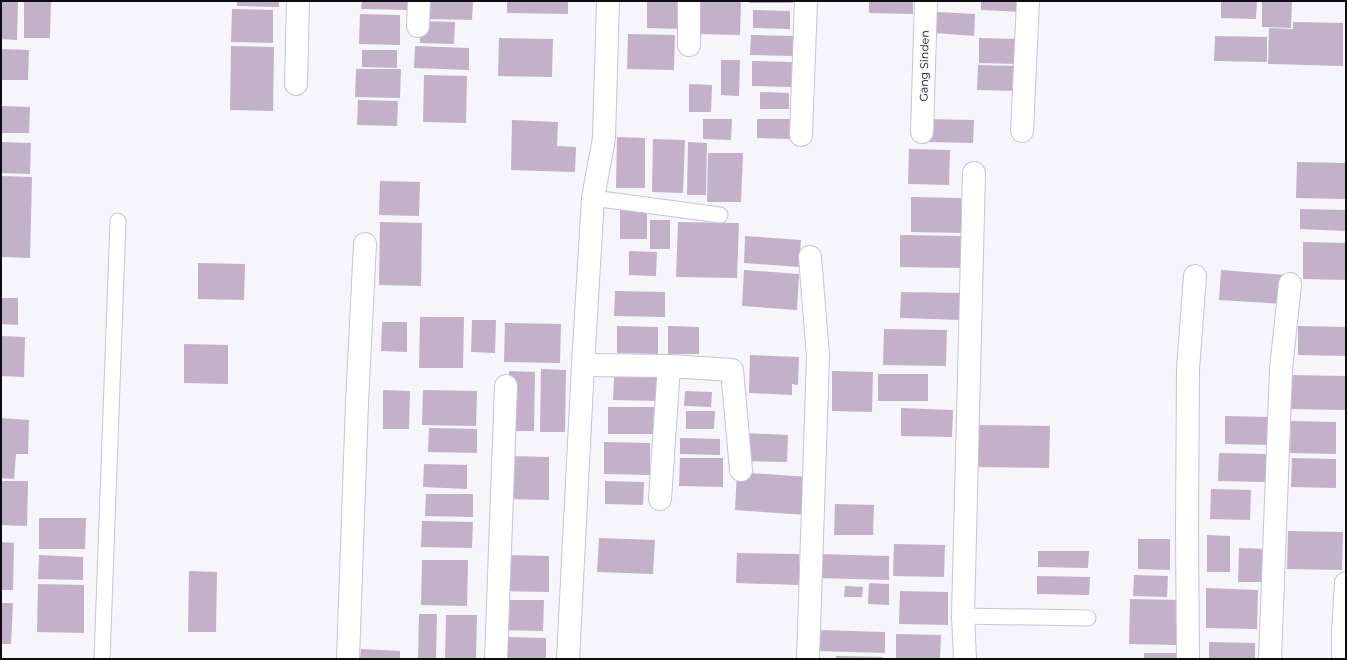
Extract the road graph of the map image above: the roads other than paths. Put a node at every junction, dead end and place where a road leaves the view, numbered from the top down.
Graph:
1 (298, 1) edge
2 (419, 1) edge
3 (608, 1) edge
4 (689, 1) edge
5 (806, 1) edge
6 (926, 1) edge
7 (1028, 1) edge
8 (418, 26) dead end
9 (689, 45) dead end
10 (296, 84) dead end
11 (1022, 131) dead end
12 (922, 132) dead end
13 (801, 135) dead end
14 (974, 173) dead end
15 (593, 198) junction
16 (720, 215) dead end
17 (118, 221) dead end
18 (365, 244) dead end
19 (810, 257) dead end
20 (1195, 276) dead end
21 (1290, 284) dead end
22 (583, 365) junction
23 (670, 366) junction
24 (506, 386) dead end
25 (740, 470) dead end
26 (660, 499) dead end
27 (1346, 583) edge
28 (963, 616) junction
29 (1088, 618) dead end
30 (102, 659) edge
31 (348, 659) edge
32 (496, 659) edge
33 (568, 659) edge
34 (808, 659) edge
35 (965, 659) edge
36 (1188, 659) edge
37 (1270, 659) edge
38 (1343, 659) edge

1 - 10 street
2 - 8 street
3 - 15 street
4 - 9 street
5 - 13 street
6 - 12 street, Gang Sinden
7 - 11 street
14 - 28 street
15 - 16 lane
15 - 22 street
17 - 30 lane
18 - 31 street
19 - 34 street
20 - 36 street
21 - 37 street
22 - 23 street
22 - 33 street
23 - 25 street
23 - 26 street
24 - 32 street
27 - 38 street
28 - 29 lane
28 - 35 street

